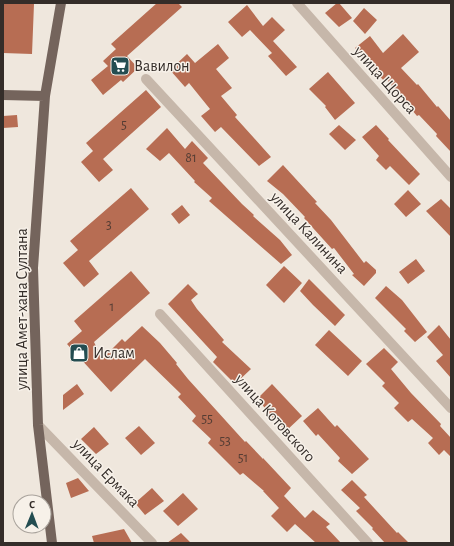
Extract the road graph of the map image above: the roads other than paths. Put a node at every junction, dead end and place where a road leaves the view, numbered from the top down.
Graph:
1 (61, 3) edge
2 (296, 3) edge
3 (146, 79) dead end
4 (3, 95) edge
5 (45, 96) junction
6 (451, 177) edge
7 (160, 314) dead end
8 (449, 401) edge
9 (38, 425) junction
10 (52, 543) edge
11 (152, 543) edge
12 (368, 543) edge

1 - 5 main road, улица Амет-хана Султана
2 - 6 street, улица Щорса
3 - 8 street, улица Калинина
4 - 5 main road
5 - 9 main road, улица Амет-хана Султана
7 - 12 street, улица Котовского
9 - 10 main road, улица Амет-хана Султана
9 - 11 street, улица Ермака

